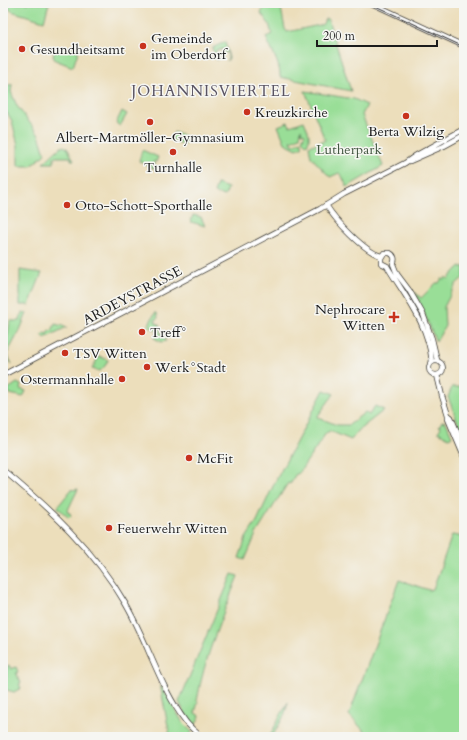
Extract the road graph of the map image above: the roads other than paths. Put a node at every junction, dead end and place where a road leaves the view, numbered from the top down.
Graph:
1 (371, 3) edge
2 (464, 46) edge
3 (464, 129) edge
4 (464, 135) edge
5 (405, 163) junction
6 (326, 205) junction
7 (381, 256) junction
8 (393, 264) junction
9 (387, 266) junction
10 (434, 361) junction
11 (3, 375) edge
12 (437, 375) junction
13 (448, 415) junction
14 (464, 448) edge
15 (464, 457) edge
16 (3, 470) edge
17 (200, 737) edge

1 - 2 main road
3 - 5 main road
4 - 5 main road
5 - 6 main road, ARDEYSTRASSE
6 - 7 main road
6 - 11 main road, ARDEYSTRASSE
7 - 8 main road
7 - 9 main road
8 - 9 main road
8 - 10 main road
9 - 10 main road
10 - 12 main road
10 - 12 main road
12 - 13 main road
13 - 14 main road
13 - 15 main road
16 - 17 main road

